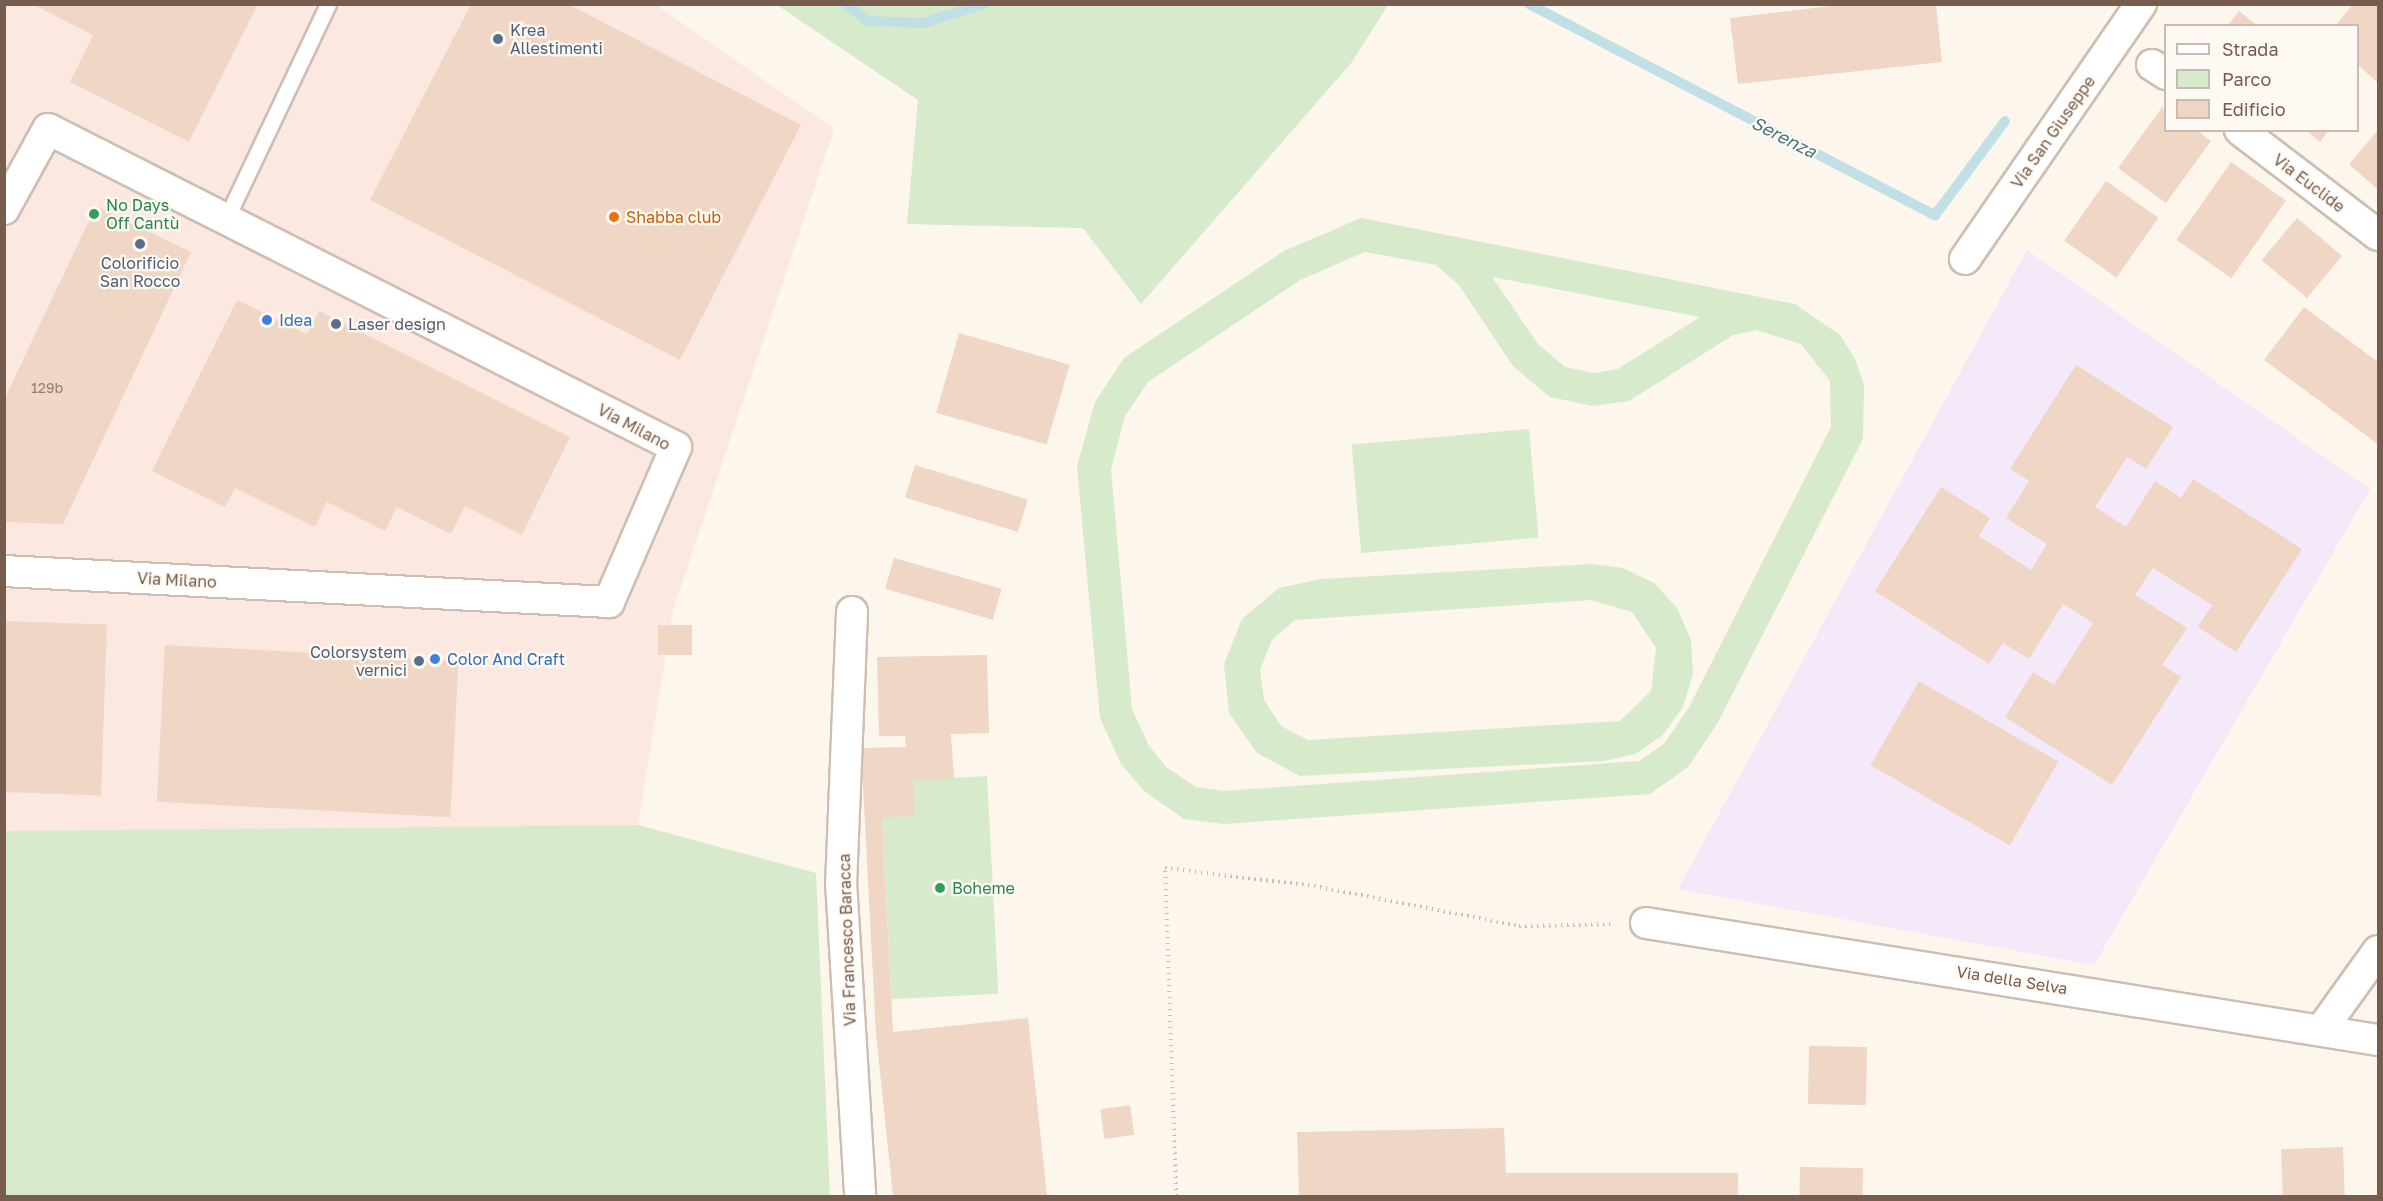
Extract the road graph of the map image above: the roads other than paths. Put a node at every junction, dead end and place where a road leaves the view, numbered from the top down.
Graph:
1 (328, 4) edge
2 (2141, 4) edge
3 (2243, 132) edge
4 (4, 209) edge
5 (226, 219) junction
6 (2379, 235) edge
7 (1965, 259) dead end
8 (4, 571) edge
9 (852, 612) dead end
10 (1646, 923) road end
11 (2379, 951) edge
12 (2322, 1029) junction
13 (2379, 1040) edge
14 (860, 1197) edge

1 - 5 lane
2 - 7 street, Via San Giuseppe
3 - 6 street, Via Euclide
4 - 5 street, Via Milano
5 - 8 street, Via Milano
9 - 14 street, Via Francesco Baracca
10 - 12 street, Via della Selva
11 - 12 street
12 - 13 street, Via della Selva

